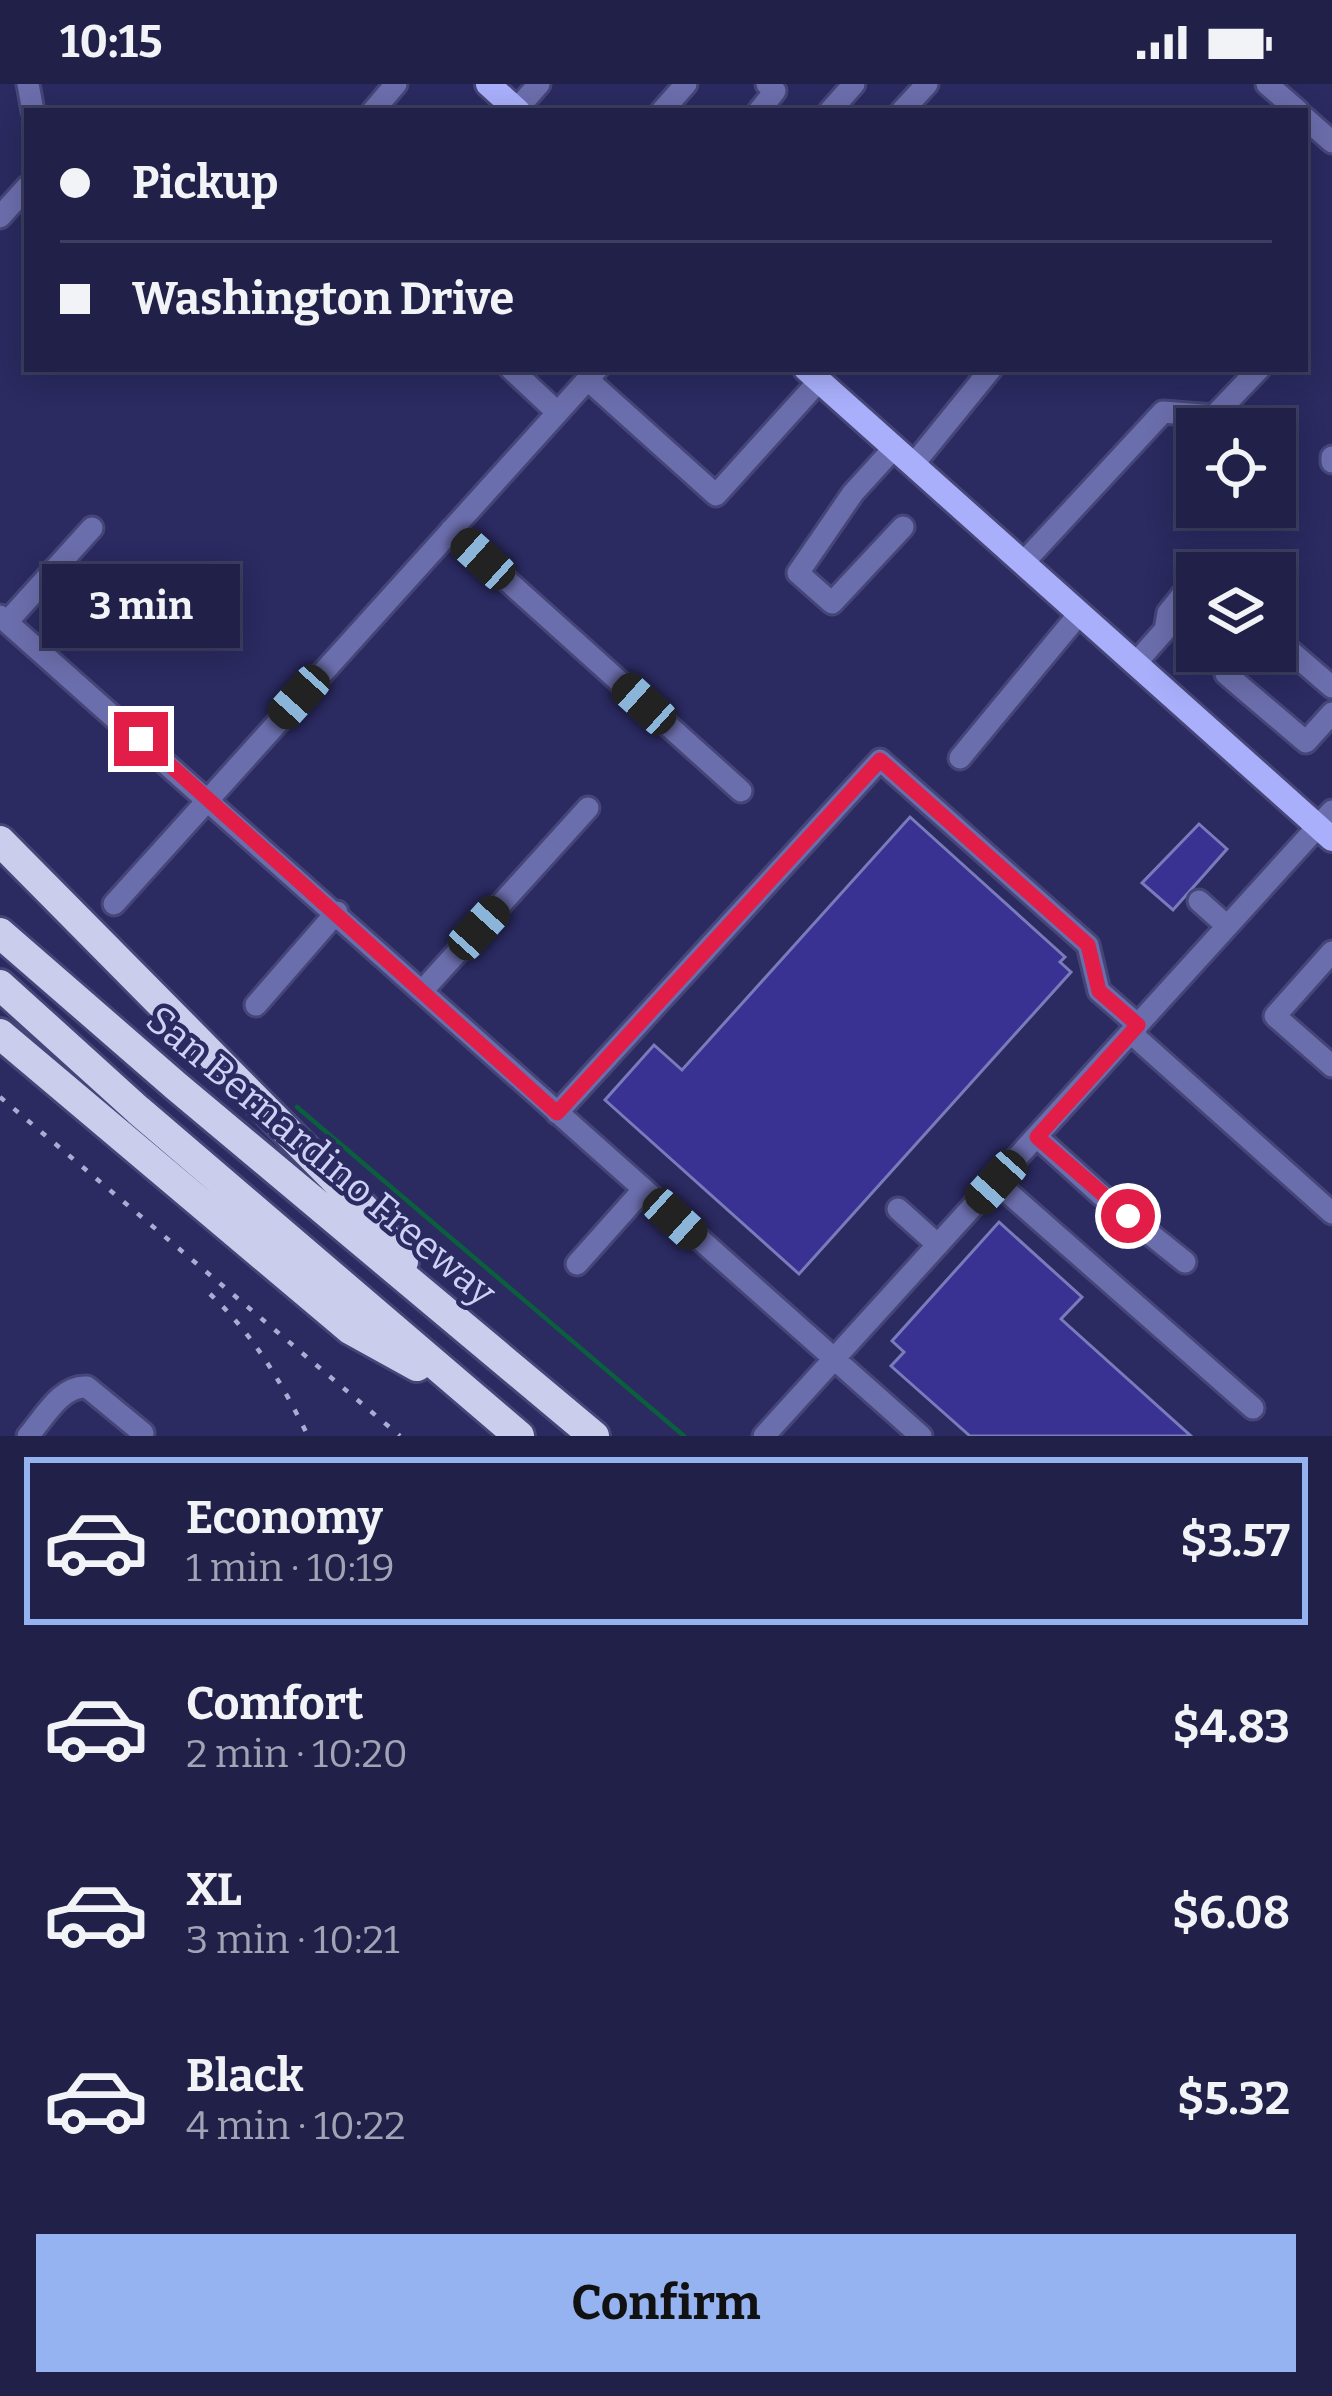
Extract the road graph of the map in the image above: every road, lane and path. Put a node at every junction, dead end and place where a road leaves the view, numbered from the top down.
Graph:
1 (397, 84) edge
2 (488, 84) edge
3 (539, 84) edge
4 (686, 84) edge
5 (767, 84) edge
6 (854, 84) edge
7 (927, 84) edge
8 (1268, 84) edge
9 (376, 108) edge
10 (515, 108) edge
11 (519, 108) edge
12 (665, 108) edge
13 (761, 108) edge
14 (833, 108) edge
15 (905, 108) edge
16 (1295, 108) edge
17 (1308, 121) edge
18 (1332, 142) edge
19 (24, 191) edge
20 (0, 217) edge
21 (514, 372) edge
22 (988, 372) edge
23 (1256, 372) edge
24 (583, 375) edge
25 (812, 375) edge
26 (557, 412) junction
27 (903, 456) junction
28 (903, 527) dead end
29 (92, 528) dead end
30 (451, 530) junction
31 (1022, 563) junction
32 (1176, 603) edge
33 (1079, 614) junction
34 (4, 619) edge
35 (1296, 656) edge
36 (1136, 664) junction
37 (1228, 672) edge
38 (1332, 687) edge
39 (1332, 712) edge
40 (960, 758) dead end
41 (740, 791) dead end
42 (208, 798) junction
43 (588, 808) dead end
44 (1327, 825) edge
45 (0, 841) edge
46 (1199, 901) dead end
47 (114, 904) dead end
48 (337, 913) junction
49 (1227, 926) junction
50 (0, 933) edge
51 (1332, 952) edge
52 (0, 985) edge
53 (424, 989) junction
54 (256, 1005) dead end
55 (1134, 1029) junction
56 (0, 1034) edge
57 (1332, 1066) edge
58 (557, 1113) junction
59 (1037, 1137) junction
60 (996, 1182) junction
61 (643, 1190) junction
62 (898, 1209) dead end
63 (1332, 1213) edge
64 (938, 1245) junction
65 (1185, 1262) dead end
66 (577, 1264) dead end
67 (427, 1297) junction
68 (833, 1360) junction
69 (474, 1398) junction
70 (1253, 1408) dead end
71 (143, 1433) edge
72 (28, 1436) edge
73 (519, 1436) edge
74 (594, 1436) edge
75 (764, 1436) edge
76 (921, 1436) edge

1 - 9 street
2 - 10 main road
3 - 11 street
4 - 12 street
5 - 13 street
6 - 14 street
7 - 15 street
8 - 16 street
17 - 18 street
19 - 20 street
21 - 26 street
22 - 27 street
23 - 31 street
24 - 25 street
24 - 26 street
25 - 27 main road
26 - 30 street
27 - 28 street
27 - 31 main road
29 - 34 street
30 - 41 street
30 - 42 street
31 - 33 main road
32 - 36 street
33 - 36 main road
33 - 40 street
34 - 42 street
35 - 38 street
36 - 44 main road
37 - 39 street
42 - 47 street
42 - 48 street
43 - 53 street
44 - 49 street
45 - 67 highway
46 - 49 street
48 - 53 street
48 - 54 street
49 - 55 street
50 - 67 highway, San Bernardino Freeway
51 - 57 street
52 - 69 highway, San Bernardino Freeway
53 - 58 street
55 - 58 street
55 - 59 street
55 - 63 street
56 - 69 highway
58 - 61 street
59 - 60 street
59 - 65 street
60 - 64 street
60 - 70 street
61 - 66 street
61 - 68 street
62 - 64 street
64 - 68 street
67 - 74 highway, San Bernardino Freeway
68 - 75 street
68 - 76 street
69 - 73 highway, San Bernardino Freeway
71 - 72 street

